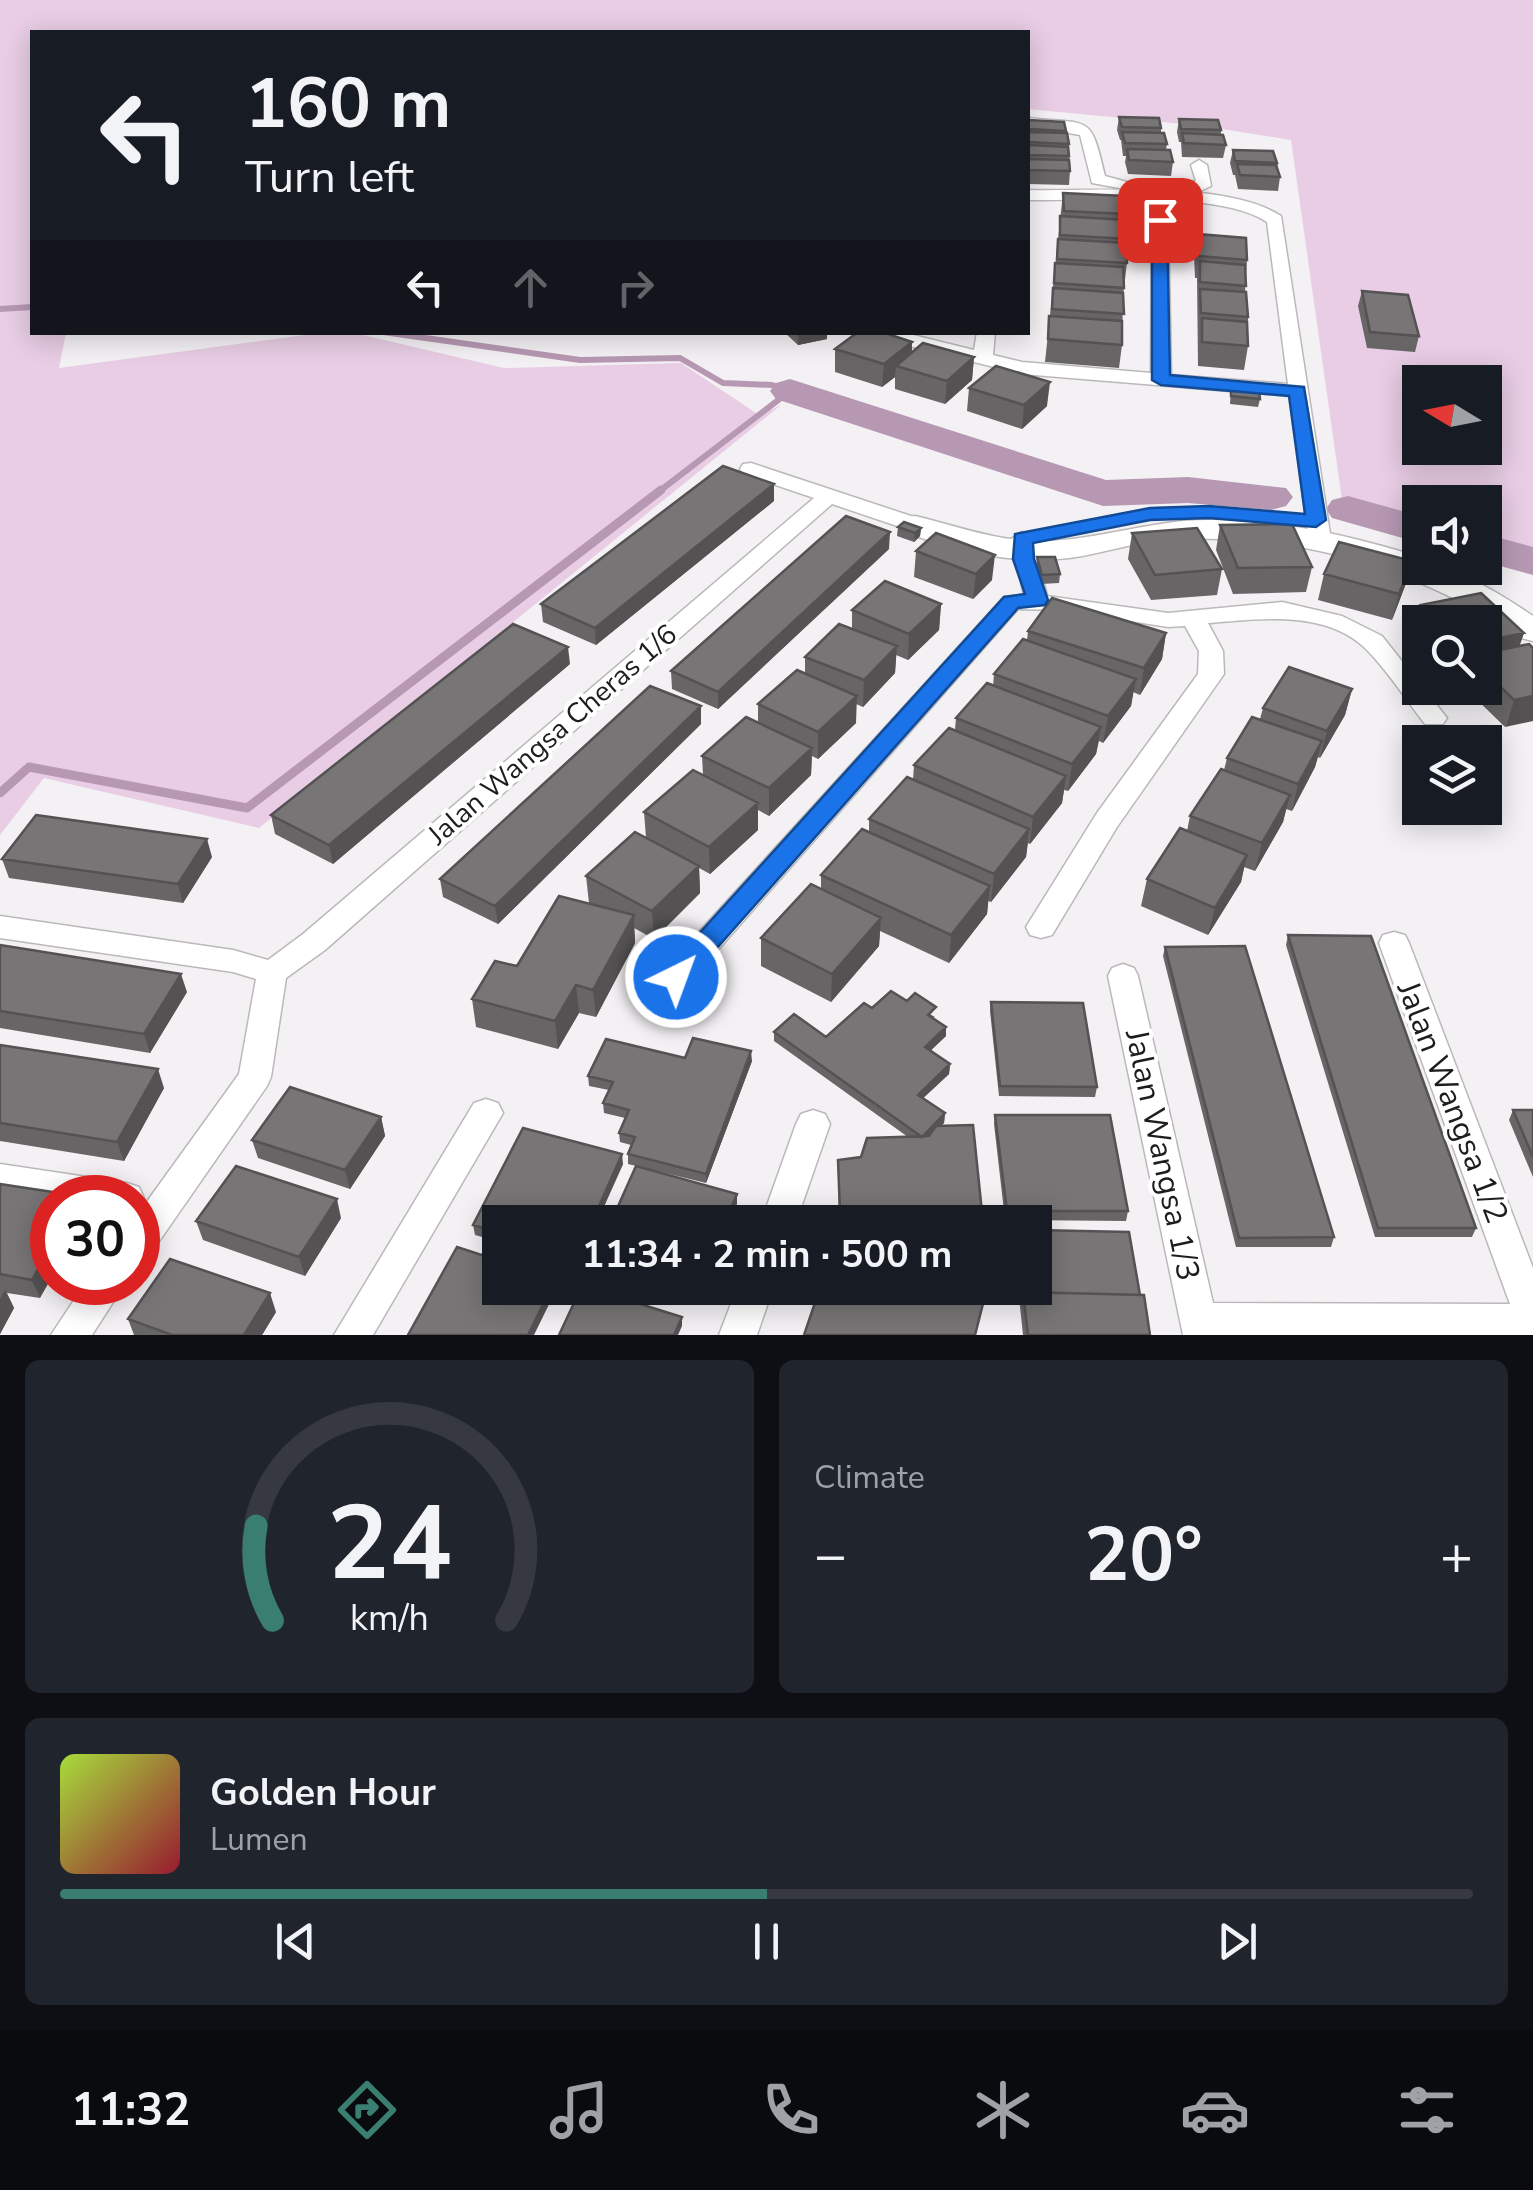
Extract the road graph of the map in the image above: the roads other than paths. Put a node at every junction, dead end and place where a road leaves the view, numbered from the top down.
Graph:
1 (1030, 122) edge
2 (1199, 165) dead end
3 (1030, 195) edge
4 (1160, 220) dead end
5 (888, 335) edge
6 (986, 335) edge
7 (982, 359) junction
8 (1161, 380) junction
9 (1297, 391) junction
10 (751, 470) dead end
11 (831, 494) junction
12 (915, 525) joint
13 (1318, 530) junction
14 (1022, 544) junction
15 (1402, 546) edge
16 (1501, 585) edge
17 (1038, 600) junction
18 (1533, 602) edge
19 (1192, 617) junction
20 (1533, 631) edge
21 (1434, 718) dead end
22 (0, 927) edge
23 (1041, 927) dead end
24 (1394, 943) dead end
25 (272, 973) junction
26 (1123, 976) dead end
27 (676, 977) dead end
28 (486, 1113) dead end
29 (812, 1124) dead end
30 (0, 1178) edge
31 (30, 1183) edge
32 (160, 1190) edge
33 (784, 1205) edge
34 (92, 1305) edge
35 (749, 1305) edge
36 (1533, 1318) edge
37 (1200, 1328) edge
38 (70, 1335) edge
39 (354, 1335) edge
40 (738, 1335) edge

1 - 2 street
3 - 9 street
4 - 8 street
5 - 7 street
6 - 7 street
7 - 8 street
8 - 9 street
9 - 13 street
10 - 11 street
11 - 12 street
11 - 25 street, Jalan Wangsa Cheras 1/6
12 - 14 street
13 - 14 street
13 - 15 street
13 - 20 street
14 - 17 street
16 - 18 street
17 - 19 street
17 - 27 street
19 - 21 street
19 - 23 street
22 - 25 street
24 - 36 street, Jalan Wangsa 1/2
25 - 32 street
26 - 37 street, Jalan Wangsa 1/3
28 - 39 street
29 - 33 street
30 - 31 street
34 - 38 street
35 - 40 street
36 - 37 street

